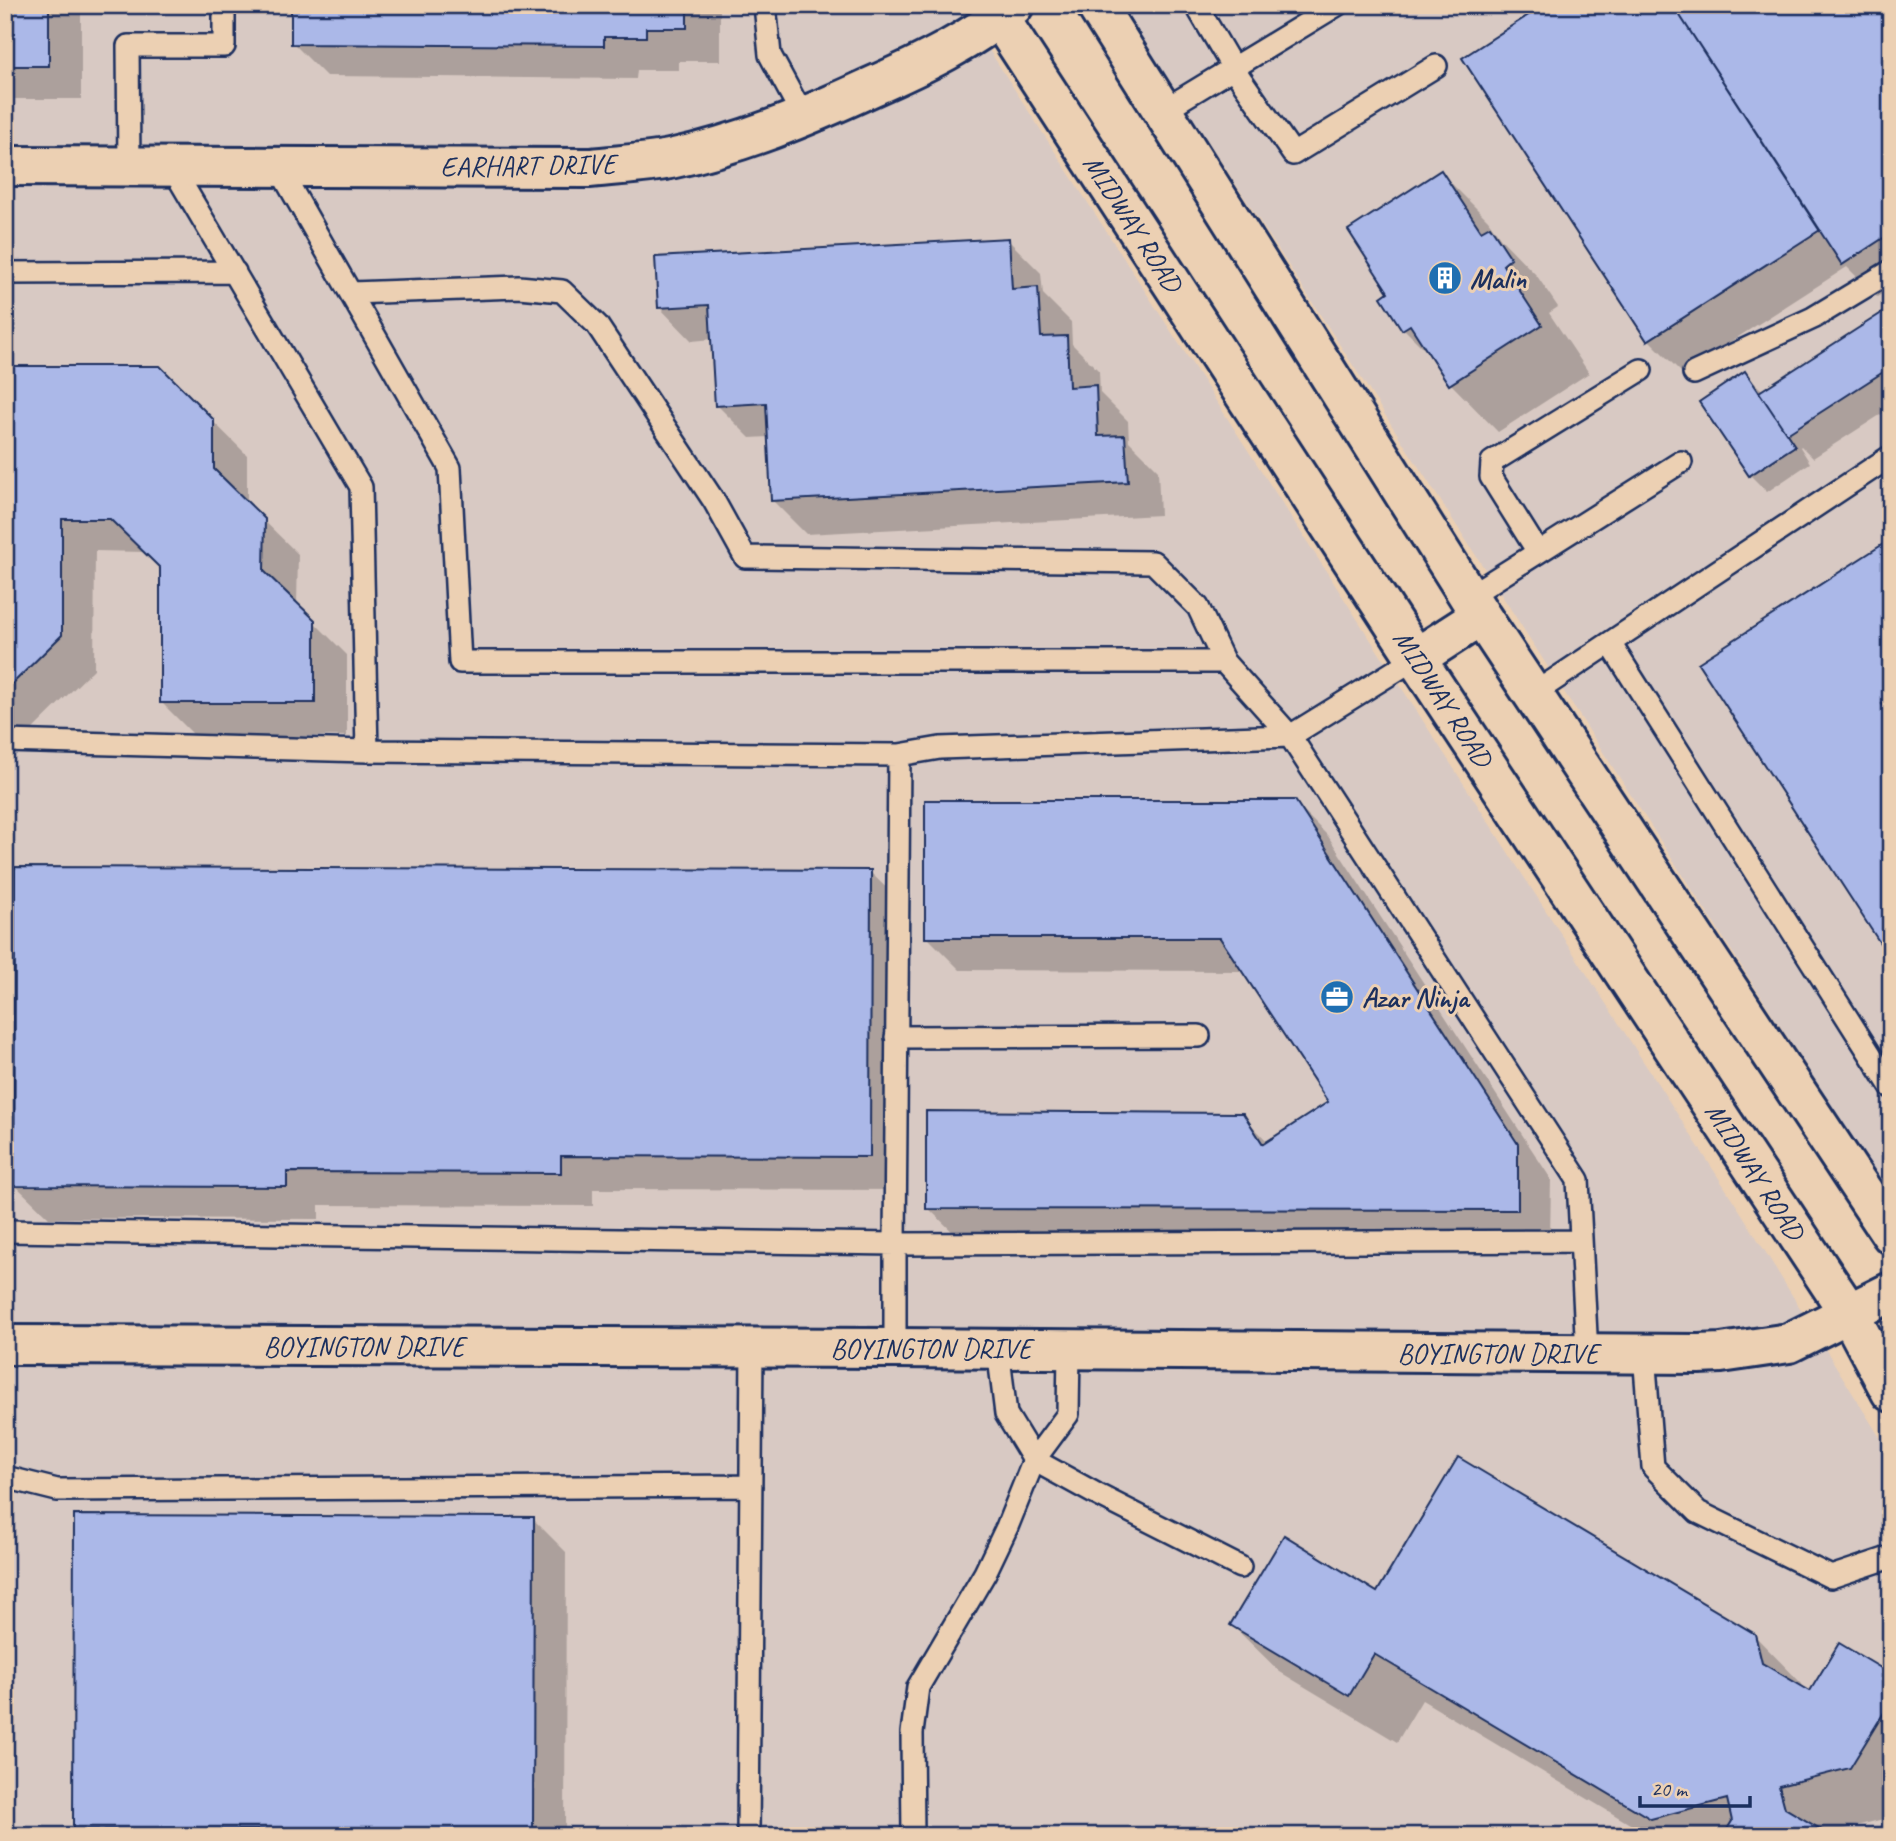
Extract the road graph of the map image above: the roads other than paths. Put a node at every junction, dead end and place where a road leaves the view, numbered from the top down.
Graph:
1 (224, 5) edge
2 (765, 5) edge
3 (1096, 5) edge
4 (1196, 5) edge
5 (1337, 5) edge
6 (1002, 10) edge
7 (1436, 66) dead end
8 (1233, 68) junction
9 (1162, 111) junction
10 (804, 118) junction
11 (5, 166) edge
12 (278, 166) junction
13 (130, 167) junction
14 (172, 167) junction
15 (1891, 271) edge
16 (235, 272) junction
17 (5, 273) edge
18 (351, 293) junction
19 (1641, 370) dead end
20 (1693, 373) dead end
21 (1891, 456) edge
22 (1681, 462) dead end
23 (1538, 552) junction
24 (1475, 606) junction
25 (1610, 643) junction
26 (1416, 658) junction
27 (1224, 662) junction
28 (1533, 694) junction
29 (1290, 736) junction
30 (5, 741) edge
31 (367, 751) junction
32 (899, 755) junction
33 (897, 1037) junction
34 (1199, 1037) dead end
35 (1891, 1087) edge
36 (5, 1231) edge
37 (1891, 1234) edge
38 (1581, 1241) junction
39 (895, 1244) junction
40 (1891, 1292) edge
41 (1849, 1312) junction
42 (5, 1345) edge
43 (752, 1347) junction
44 (895, 1348) junction
45 (998, 1349) junction
46 (1069, 1349) junction
47 (1587, 1354) junction
48 (1644, 1354) junction
49 (1891, 1392) edge
50 (1034, 1460) junction
51 (5, 1477) edge
52 (751, 1486) junction
53 (1891, 1557) edge
54 (1240, 1567) dead end
55 (747, 1836) edge
56 (913, 1836) edge

1 - 13 lane
2 - 10 lane
3 - 9 main road
4 - 8 lane
5 - 8 lane
6 - 10 main road, EARHART DRIVE
6 - 26 main road, MIDWAY ROAD
7 - 8 lane
8 - 9 lane
9 - 24 main road
10 - 12 main road, EARHART DRIVE
11 - 13 main road, EARHART DRIVE
12 - 14 main road, EARHART DRIVE
12 - 18 lane
13 - 14 main road, EARHART DRIVE
14 - 16 lane
15 - 20 lane
16 - 17 lane
16 - 31 lane
18 - 27 lane
18 - 27 lane
19 - 23 lane
21 - 25 lane
22 - 23 lane
23 - 24 lane
24 - 26 main road
24 - 28 main road
25 - 28 lane
25 - 35 lane
26 - 29 lane
26 - 41 main road, MIDWAY ROAD
27 - 29 lane
28 - 37 main road
29 - 32 lane
29 - 38 lane
30 - 31 lane
31 - 32 lane
32 - 33 lane
33 - 34 lane
33 - 39 lane
36 - 39 lane
38 - 39 lane
38 - 47 lane
39 - 44 lane
40 - 41 main road, BOYINGTON DRIVE
41 - 48 main road, BOYINGTON DRIVE
41 - 49 main road, MIDWAY ROAD
42 - 43 main road, BOYINGTON DRIVE
43 - 44 main road, BOYINGTON DRIVE
43 - 52 lane
44 - 45 main road, BOYINGTON DRIVE
45 - 46 main road, BOYINGTON DRIVE
45 - 50 lane
46 - 47 main road, BOYINGTON DRIVE
46 - 50 lane
47 - 48 main road, BOYINGTON DRIVE
48 - 53 lane
50 - 54 lane
50 - 56 lane
51 - 52 lane
52 - 55 lane

